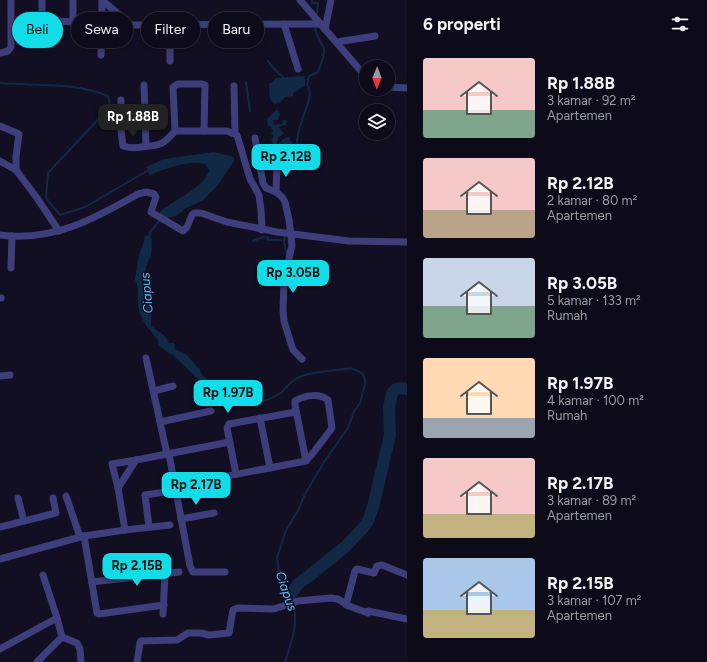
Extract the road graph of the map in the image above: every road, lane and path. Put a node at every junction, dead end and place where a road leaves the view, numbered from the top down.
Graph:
1 (11, 0) edge
2 (42, 0) edge
3 (73, 0) edge
4 (102, 0) edge
5 (300, 0) edge
6 (331, 0) edge
7 (284, 24) junction
8 (141, 25) edge
9 (200, 25) edge
10 (323, 26) junction
11 (375, 36) dead end
12 (337, 42) junction
13 (170, 48) edge
14 (0, 52) edge
15 (101, 55) dead end
16 (170, 61) dead end
17 (298, 69) dead end
18 (359, 69) edge
19 (144, 85) dead end
20 (234, 86) dead end
21 (395, 87) edge
22 (407, 88) edge
23 (121, 100) dead end
24 (0, 126) edge
25 (175, 131) junction
26 (204, 131) junction
27 (235, 134) junction
28 (255, 138) dead end
29 (146, 146) junction
30 (0, 161) edge
31 (277, 164) dead end
32 (16, 170) junction
33 (276, 192) junction
34 (262, 230) junction
35 (59, 231) junction
36 (290, 234) junction
37 (0, 235) edge
38 (12, 236) junction
39 (407, 242) edge
40 (11, 268) dead end
41 (146, 358) dead end
42 (302, 359) dead end
43 (10, 375) dead end
44 (0, 376) edge
45 (173, 386) dead end
46 (154, 390) junction
47 (211, 411) dead end
48 (296, 412) junction
49 (260, 418) junction
50 (160, 422) junction
51 (230, 442) junction
52 (168, 454) junction
53 (136, 460) junction
54 (306, 460) junction
55 (270, 468) junction
56 (236, 474) junction
57 (175, 486) junction
58 (118, 488) junction
59 (166, 492) dead end
60 (66, 496) dead end
61 (18, 498) dead end
62 (52, 498) dead end
63 (214, 513) dead end
64 (181, 519) junction
65 (24, 521) junction
66 (170, 525) dead end
67 (0, 527) edge
68 (149, 527) junction
69 (126, 530) junction
70 (82, 536) junction
71 (0, 558) edge
72 (179, 572) dead end
73 (225, 572) dead end
74 (165, 574) junction
75 (43, 575) dead end
76 (407, 575) edge
77 (92, 582) junction
78 (346, 604) junction
79 (164, 605) junction
80 (164, 614) dead end
81 (57, 618) junction
82 (407, 619) edge
83 (62, 637) junction
84 (0, 649) edge
85 (37, 662) edge
86 (81, 662) edge
87 (137, 662) edge

1 - 14 street
2 - 3 street
4 - 8 street
4 - 15 street
5 - 10 street
6 - 10 street
7 - 9 street
7 - 10 street
7 - 17 street
10 - 12 street
11 - 12 street
12 - 18 street
13 - 16 street
19 - 29 street
20 - 27 street
21 - 22 street
23 - 29 street
24 - 32 street
25 - 26 street
25 - 26 street
25 - 29 street
26 - 27 street
27 - 34 street
28 - 33 street
30 - 32 street
31 - 33 street
32 - 35 street
33 - 36 street
34 - 35 street
34 - 36 street
35 - 38 street
36 - 39 street
36 - 42 street
37 - 38 street
38 - 40 street
41 - 46 street
43 - 44 street
45 - 46 street
46 - 50 street
47 - 50 street
48 - 49 street
48 - 54 street
48 - 54 street
49 - 51 street
49 - 55 street
50 - 52 street
51 - 52 street
51 - 56 street
52 - 53 street
52 - 57 street
53 - 58 street
53 - 58 street
54 - 55 street
55 - 56 street
56 - 57 street
57 - 64 street
58 - 69 street
59 - 68 street
60 - 70 street
61 - 65 street
62 - 65 street
63 - 64 street
64 - 73 street
65 - 67 street
66 - 68 street
68 - 69 street
69 - 70 street
70 - 71 street
70 - 77 street
72 - 74 street
74 - 77 street
74 - 79 street
75 - 81 street
76 - 78 street
77 - 79 street
78 - 82 street
78 - 87 street
79 - 80 street
81 - 83 street
81 - 84 street
83 - 85 street
83 - 86 street

